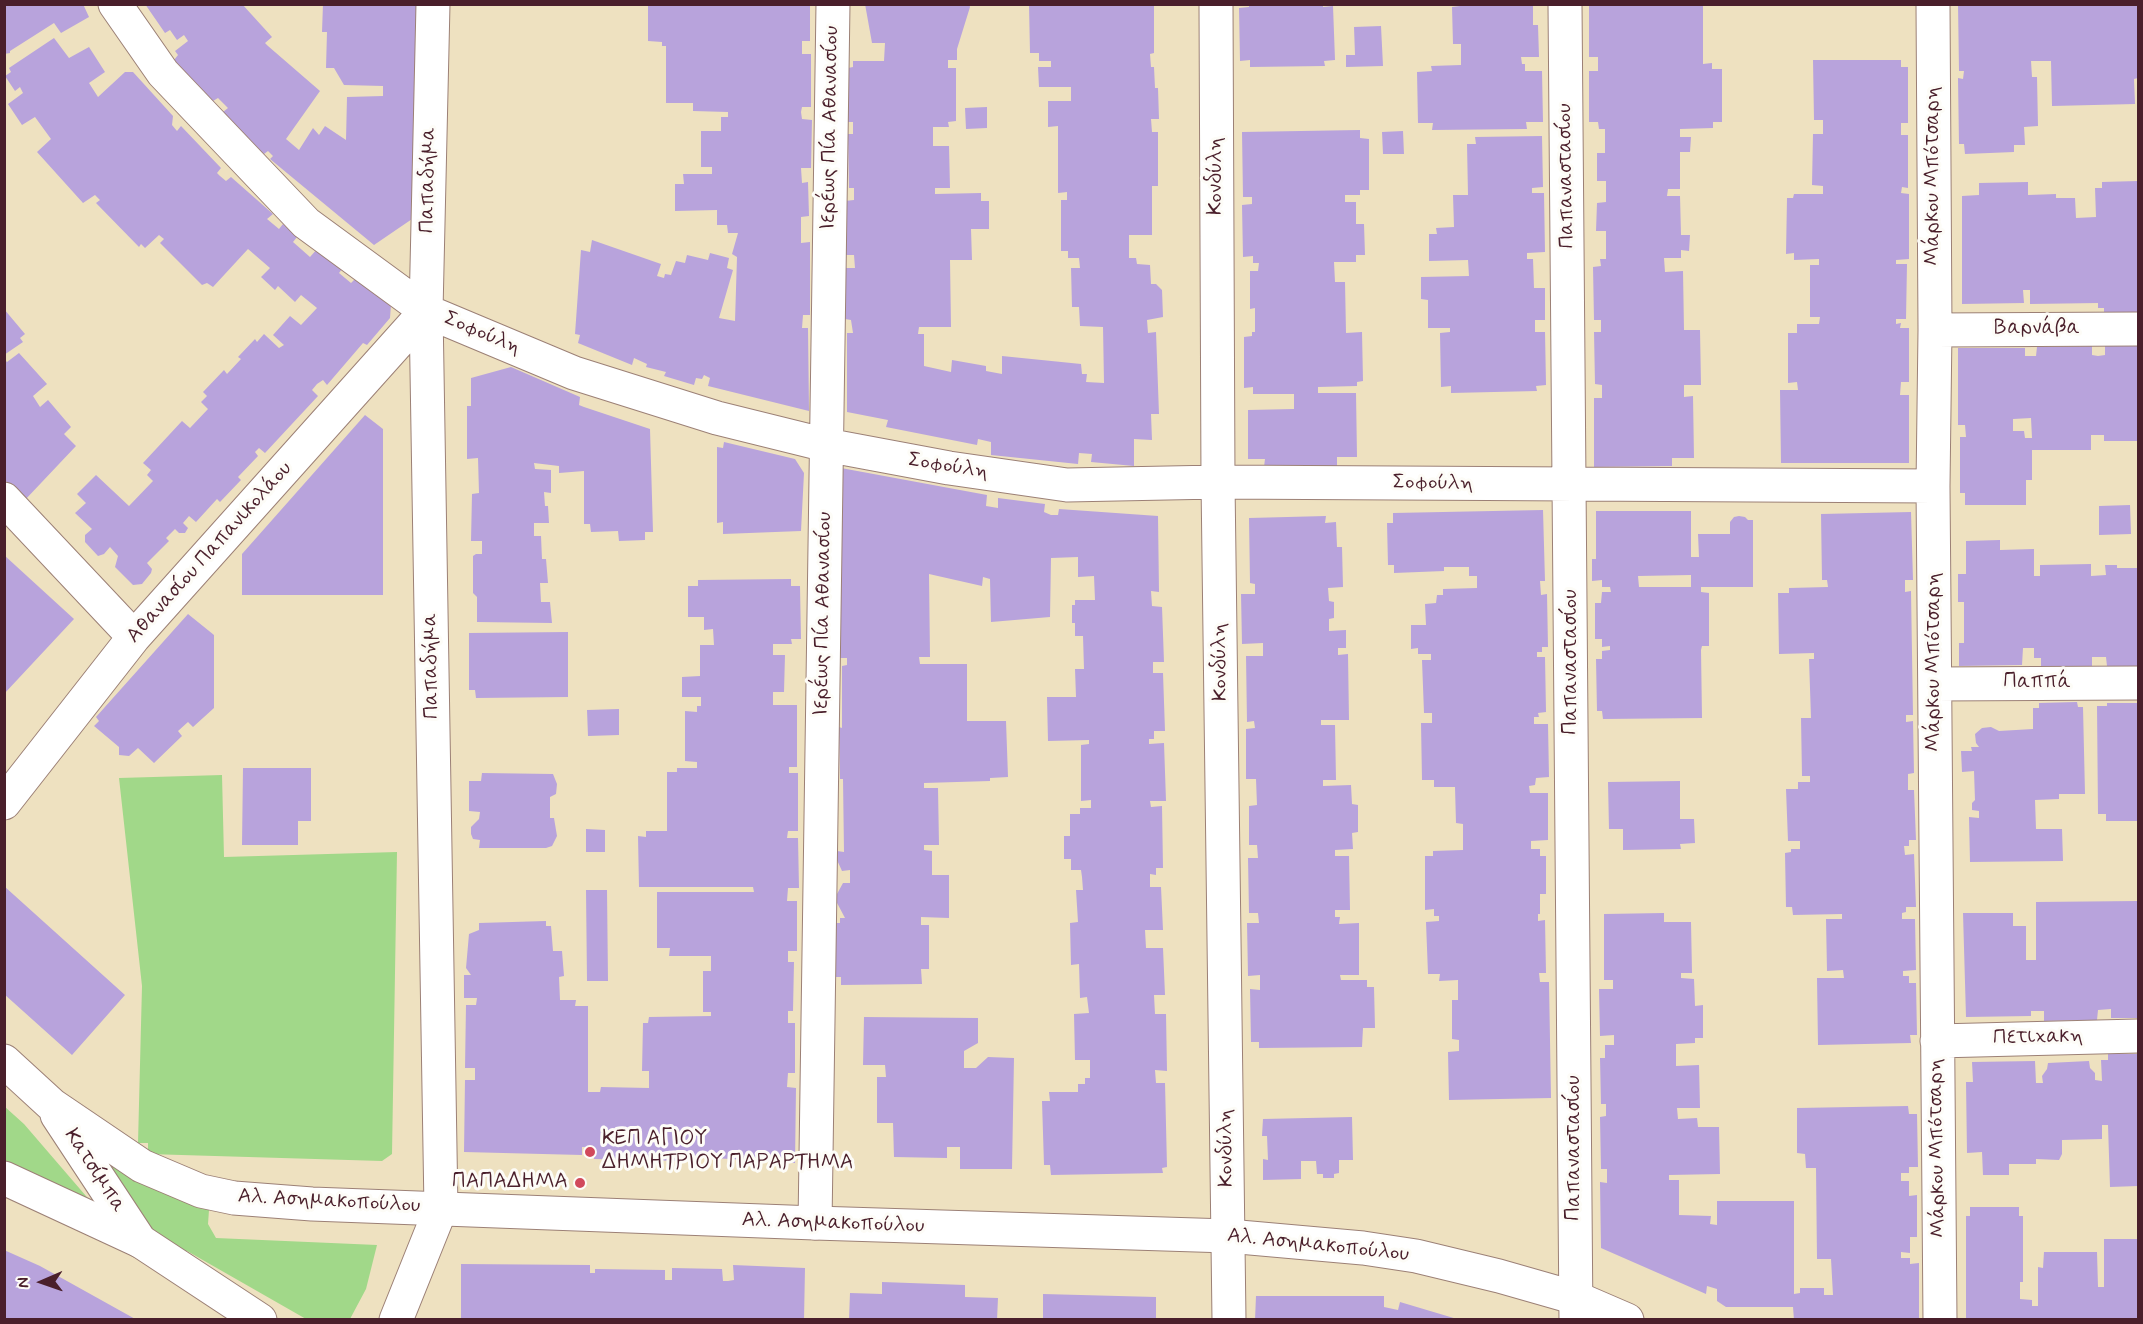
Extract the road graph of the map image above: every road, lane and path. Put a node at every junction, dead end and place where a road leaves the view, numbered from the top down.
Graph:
1 (115, 4) edge
2 (434, 4) edge
3 (833, 4) edge
4 (1215, 4) edge
5 (1565, 4) edge
6 (1933, 4) edge
7 (426, 311) junction
8 (2139, 329) edge
9 (1935, 330) junction
10 (826, 445) junction
11 (1218, 482) junction
12 (1570, 485) junction
13 (1933, 486) junction
14 (4, 500) edge
15 (134, 637) junction
16 (2139, 683) edge
17 (1935, 684) junction
18 (4, 803) edge
19 (2139, 1036) edge
20 (1937, 1041) junction
21 (4, 1061) edge
22 (50, 1103) junction
23 (4, 1178) edge
24 (441, 1208) junction
25 (815, 1223) junction
26 (1228, 1236) junction
27 (140, 1241) junction
28 (1576, 1309) edge
29 (260, 1320) edge
30 (396, 1320) edge
31 (1229, 1320) edge
32 (1627, 1320) edge
33 (1940, 1320) edge

1 - 7 street, Σοφούλη
2 - 7 street, Παπαδήμα
3 - 10 street, Ιερέως Πία Αθανασίου
4 - 11 street, Κονδύλη
5 - 12 street, Παπαναστασίου
6 - 9 street, Μάρκου Μπότσαρη
7 - 10 street, Σοφούλη
7 - 15 street, Αθανασίου Παπανικολάου
7 - 24 street, Παπαδήμα
8 - 9 street, Βαρνάβα
9 - 13 street, Μάρκου Μπότσαρη
10 - 11 street, Σοφούλη
10 - 25 street, Ιερέως Πία Αθανασίου
11 - 12 street, Σοφούλη
11 - 26 street, Κονδύλη
12 - 13 street, Σοφούλη
12 - 28 street, Παπαναστασίου
13 - 17 street, Μάρκου Μπότσαρη
14 - 15 street
15 - 18 street, Αθανασίου Παπανικολάου
16 - 17 street, Παππά
17 - 20 street, Μάρκου Μπότσαρη
19 - 20 street, Πετιχακη
20 - 33 street, Μάρκου Μπότσαρη
21 - 22 street
22 - 24 street, Αλ. Ασημακοπούλου
22 - 27 street, Κατσίμπα
23 - 27 street, Κατσίμπα
24 - 25 street, Αλ. Ασημακοπούλου
24 - 30 street, Παπαδήμα
25 - 26 street, Αλ. Ασημακοπούλου
26 - 28 street, Αλ. Ασημακοπούλου
26 - 31 street, Κονδύλη
27 - 29 street, Κατσίμπα
28 - 32 street, Αλ. Ασημακοπούλου

